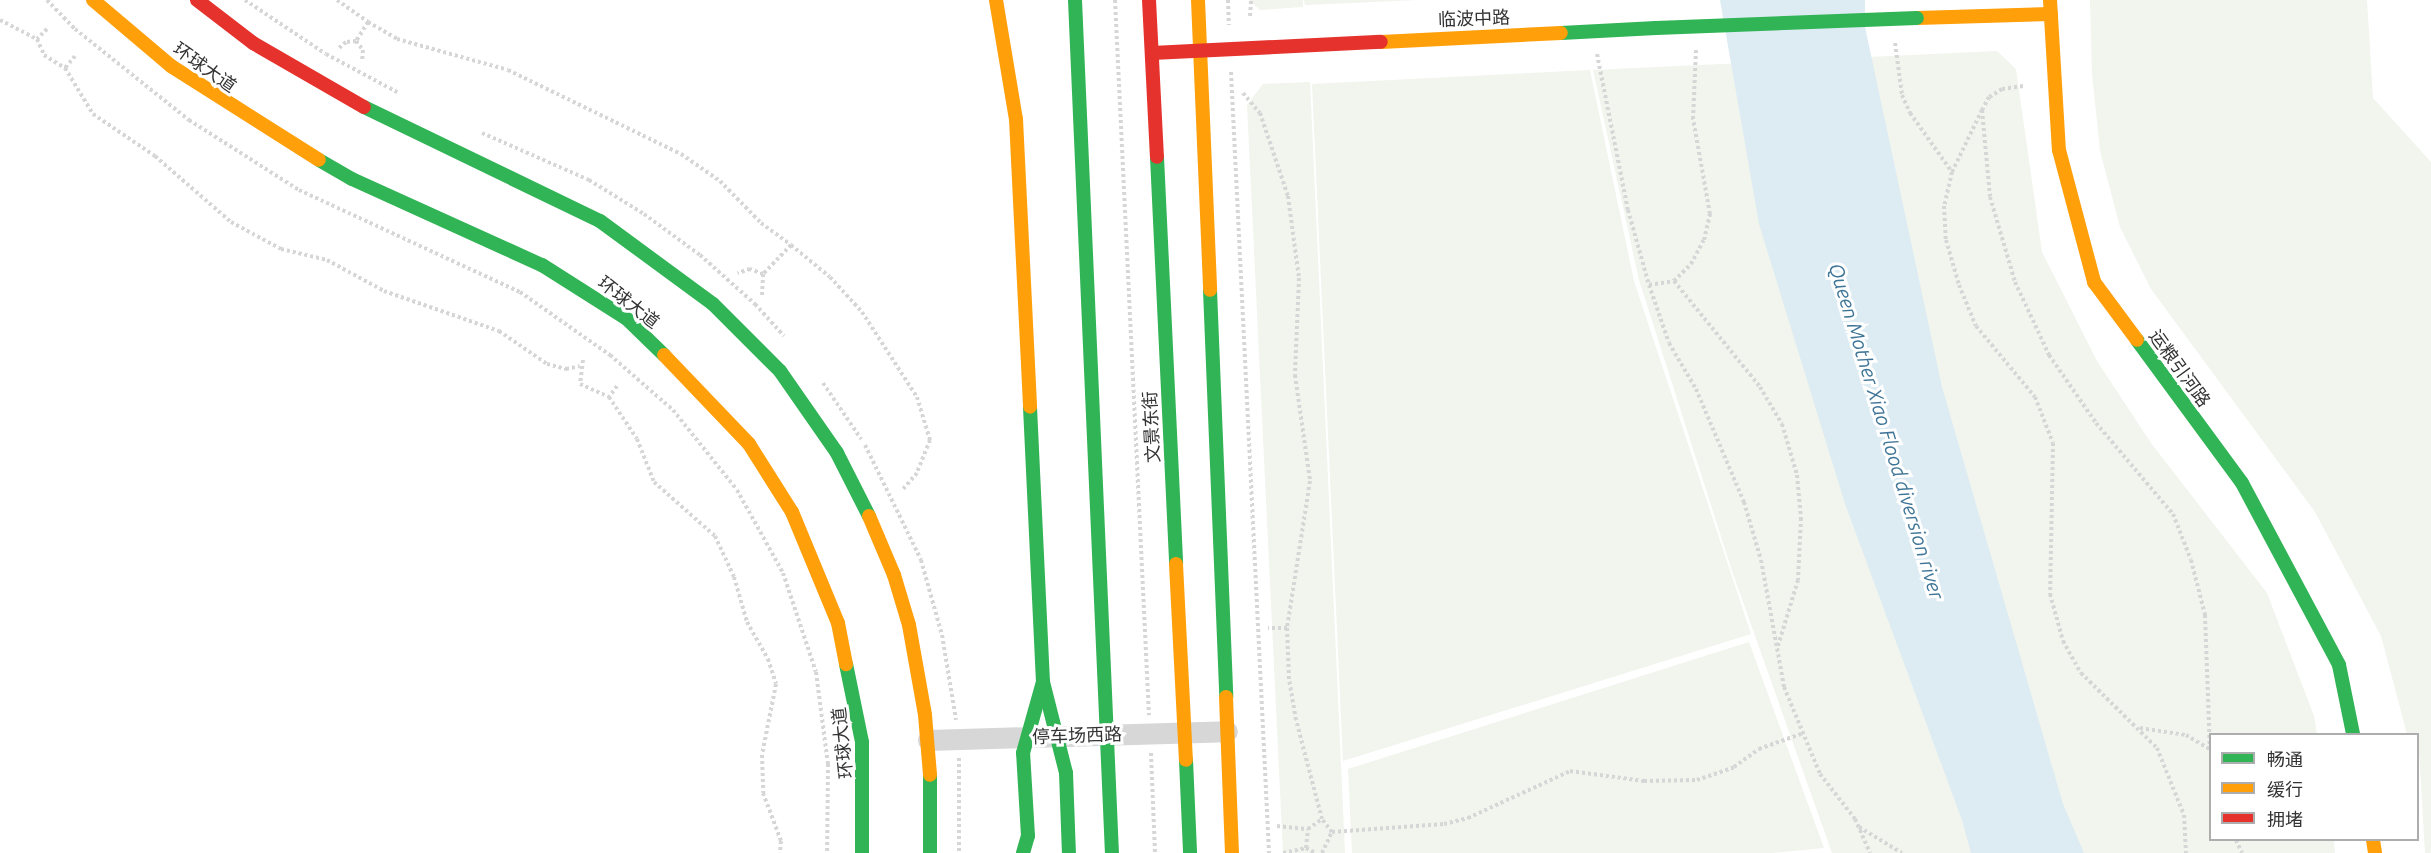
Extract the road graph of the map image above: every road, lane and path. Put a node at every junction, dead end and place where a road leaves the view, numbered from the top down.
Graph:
1 (47, 0) edge
2 (93, 0) edge
3 (196, 0) edge
4 (337, 0) edge
5 (996, 0) edge
6 (1075, 0) edge
7 (1115, 0) edge
8 (1149, 0) edge
9 (1198, 0) edge
10 (1228, 0) edge
11 (1251, 0) edge
12 (2050, 7) edge
13 (1250, 16) dead end
14 (0, 20) edge
15 (368, 22) junction
16 (47, 29) dead end
17 (1594, 31) junction
18 (1894, 32) dead end
19 (37, 39) junction
20 (356, 41) junction
21 (1696, 44) dead end
22 (1230, 46) junction
23 (1200, 47) junction
24 (338, 49) dead end
25 (1152, 53) junction
26 (75, 56) dead end
27 (362, 62) dead end
28 (65, 68) junction
29 (2023, 86) dead end
30 (1243, 93) dead end
31 (1982, 110) junction
32 (1952, 172) junction
33 (791, 245) junction
34 (738, 273) dead end
35 (763, 274) junction
36 (1674, 281) junction
37 (1648, 285) junction
38 (762, 295) dead end
39 (583, 360) dead end
40 (580, 366) junction
41 (617, 386) dead end
42 (609, 396) junction
43 (903, 489) dead end
44 (1268, 628) dead end
45 (1287, 628) junction
46 (1778, 647) junction
47 (1043, 682) junction
48 (2139, 728) junction
49 (1184, 731) junction
50 (1227, 731) junction
51 (1150, 732) junction
52 (1107, 733) junction
53 (2209, 733) edge
54 (2353, 733) edge
55 (1801, 734) junction
56 (1057, 736) junction
57 (1028, 737) junction
58 (928, 740) junction
59 (2209, 750) edge
60 (1322, 819) junction
61 (1277, 826) dead end
62 (1859, 827) junction
63 (1308, 829) junction
64 (1332, 832) junction
65 (1306, 848) junction
66 (780, 853) edge
67 (827, 853) edge
68 (862, 853) edge
69 (930, 853) edge
70 (1023, 853) edge
71 (1069, 853) edge
72 (1112, 853) edge
73 (1155, 853) edge
74 (1190, 853) edge
75 (1232, 853) edge
76 (1269, 853) edge
77 (1283, 853) edge
78 (1315, 853) edge
79 (1322, 853) edge
80 (1870, 853) edge
81 (1902, 853) edge
82 (2186, 853) edge

1 - 67 path
2 - 68 main road, 环球大道
3 - 58 main road
4 - 15 path
5 - 47 main road
6 - 52 main road
7 - 51 path
8 - 25 main road, 文景东街
9 - 23 main road
10 - 22 path
11 - 13 path
12 - 17 main road, 临波中路, bridge
12 - 54 main road, 运粮引河路
14 - 19 path
15 - 20 path
15 - 33 path
16 - 19 path
17 - 22 main road, 临波中路
17 - 37 path
18 - 32 path
19 - 28 path
20 - 24 path
20 - 27 path
21 - 36 path
22 - 23 main road, 临波中路
22 - 76 path
23 - 25 main road, 临波中路
23 - 50 main road
25 - 49 main road, 文景东街
26 - 28 path
28 - 40 path
29 - 31 path
30 - 45 path
31 - 32 path
31 - 53 path
32 - 48 path
33 - 35 path
33 - 43 path
34 - 35 path
35 - 38 path
36 - 37 path
36 - 46 path
37 - 46 path
39 - 40 path
40 - 42 path
41 - 42 path
42 - 66 path
44 - 45 path
45 - 60 path
46 - 55 path
47 - 56 main road
47 - 57 main road
48 - 59 path
48 - 82 path
49 - 50 street, 停车场西路
49 - 51 street, 停车场西路
49 - 74 main road, 文景东街
50 - 75 main road
51 - 52 street, 停车场西路
51 - 73 path
52 - 56 street, 停车场西路
52 - 72 main road
55 - 62 path
55 - 64 path
56 - 57 street, 停车场西路
56 - 71 main road
57 - 58 street, 停车场西路
57 - 70 main road
58 - 69 main road
60 - 63 path
60 - 64 path
61 - 63 path
62 - 80 path
62 - 81 path
63 - 65 path
64 - 79 path
65 - 77 path
65 - 78 path

